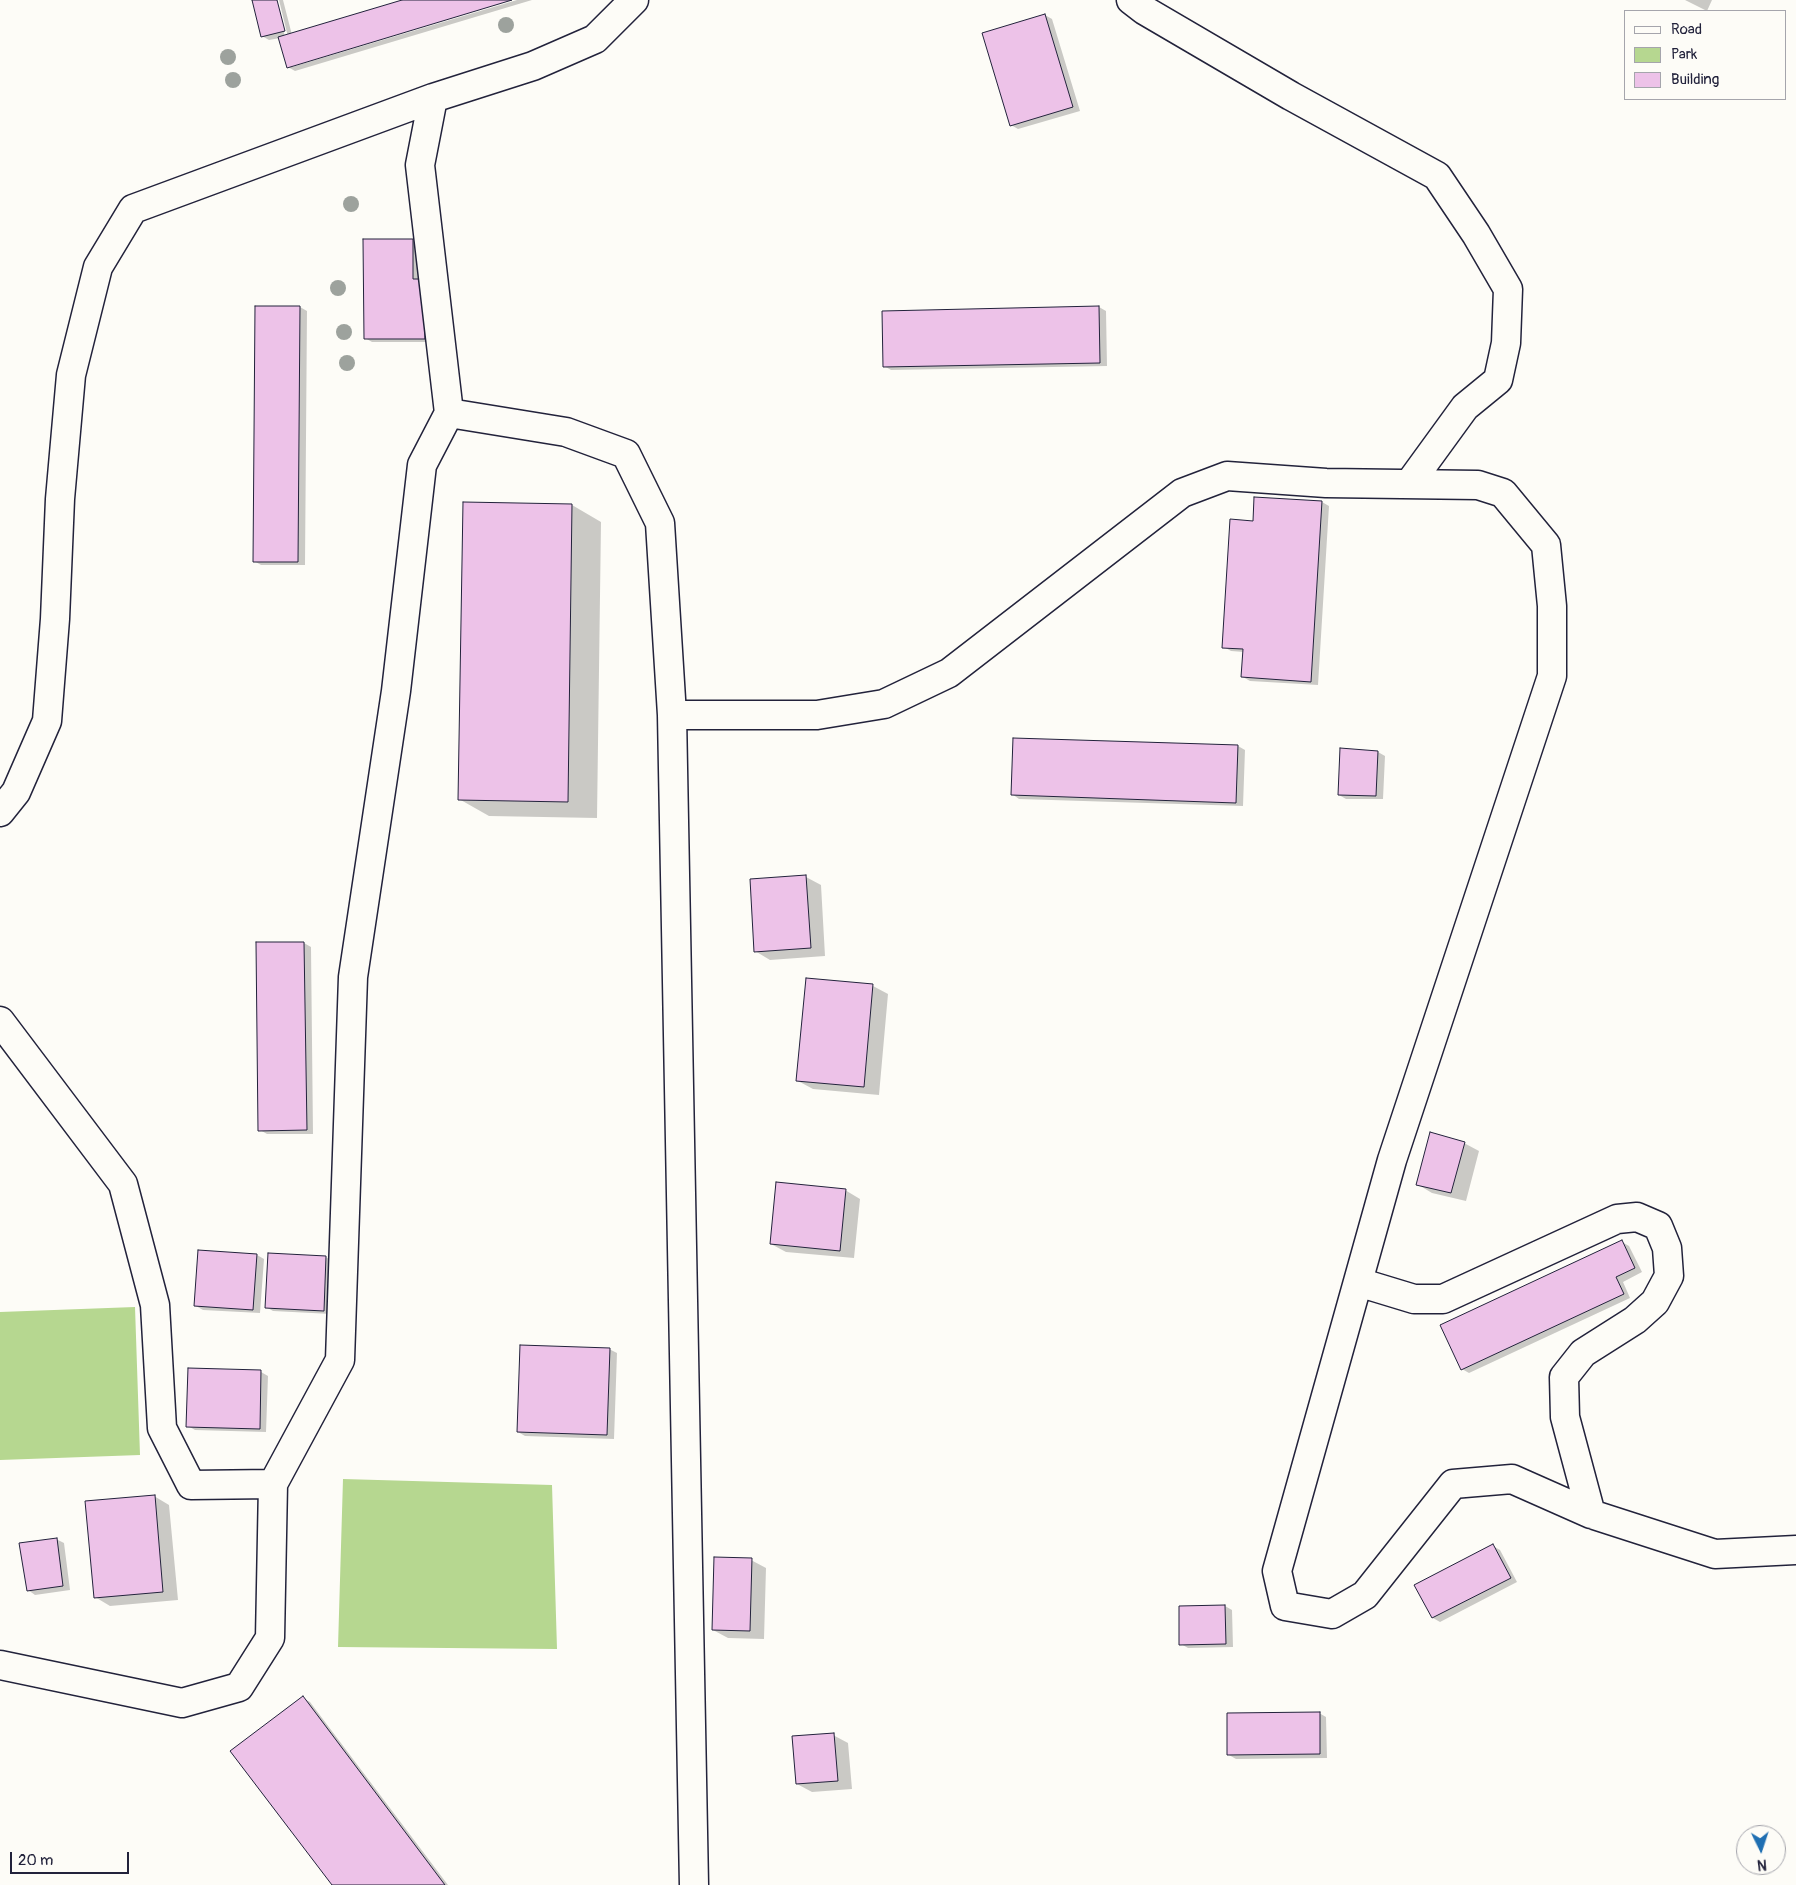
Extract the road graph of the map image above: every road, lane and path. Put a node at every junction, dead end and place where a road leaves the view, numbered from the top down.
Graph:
1 (634, 0) edge
2 (1131, 0) edge
3 (433, 98) junction
4 (449, 413) junction
5 (1409, 484) junction
6 (672, 715) junction
7 (0, 812) edge
8 (0, 1021) edge
9 (1358, 1282) junction
10 (273, 1484) junction
11 (1590, 1514) junction
12 (1796, 1550) edge
13 (0, 1665) edge
14 (694, 1885) edge

1 - 3 street
2 - 5 street
3 - 4 street
3 - 7 street
4 - 6 street
4 - 10 street
5 - 6 street
5 - 9 street
6 - 14 street
8 - 10 street
9 - 11 street
9 - 11 street
10 - 13 street
11 - 12 street

